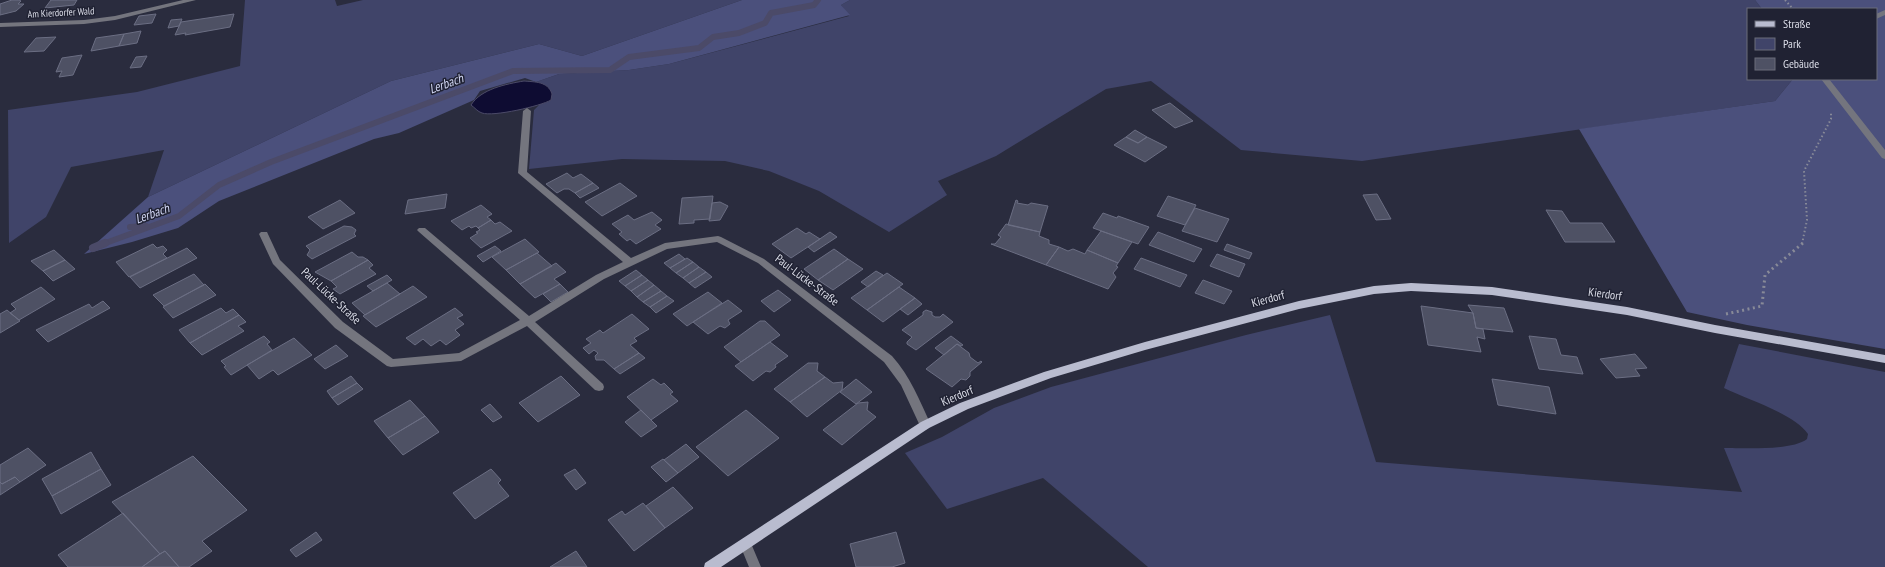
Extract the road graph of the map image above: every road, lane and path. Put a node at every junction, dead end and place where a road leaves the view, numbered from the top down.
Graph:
1 (192, 0) edge
2 (1786, 0) edge
3 (1793, 8) edge
4 (0, 25) edge
5 (1826, 81) edge
6 (527, 111) dead end
7 (1885, 156) edge
8 (422, 230) dead end
9 (264, 234) dead end
10 (630, 263) junction
11 (1724, 314) dead end
12 (528, 321) junction
13 (1885, 359) edge
14 (599, 387) dead end
15 (925, 425) junction
16 (746, 545) junction
17 (710, 567) edge
18 (755, 567) edge

1 - 4 street, Am Kierdorfer Wald
2 - 3 path
5 - 7 street
5 - 11 path
6 - 10 street
8 - 12 street
9 - 12 street, Paul-Lücke-Straße
10 - 12 street, Paul-Lücke-Straße
10 - 15 street, Paul-Lücke-Straße
12 - 14 street
13 - 15 main road, Kierdorf
15 - 16 main road, Kierdorf
16 - 17 main road, Kierdorf
16 - 18 street

